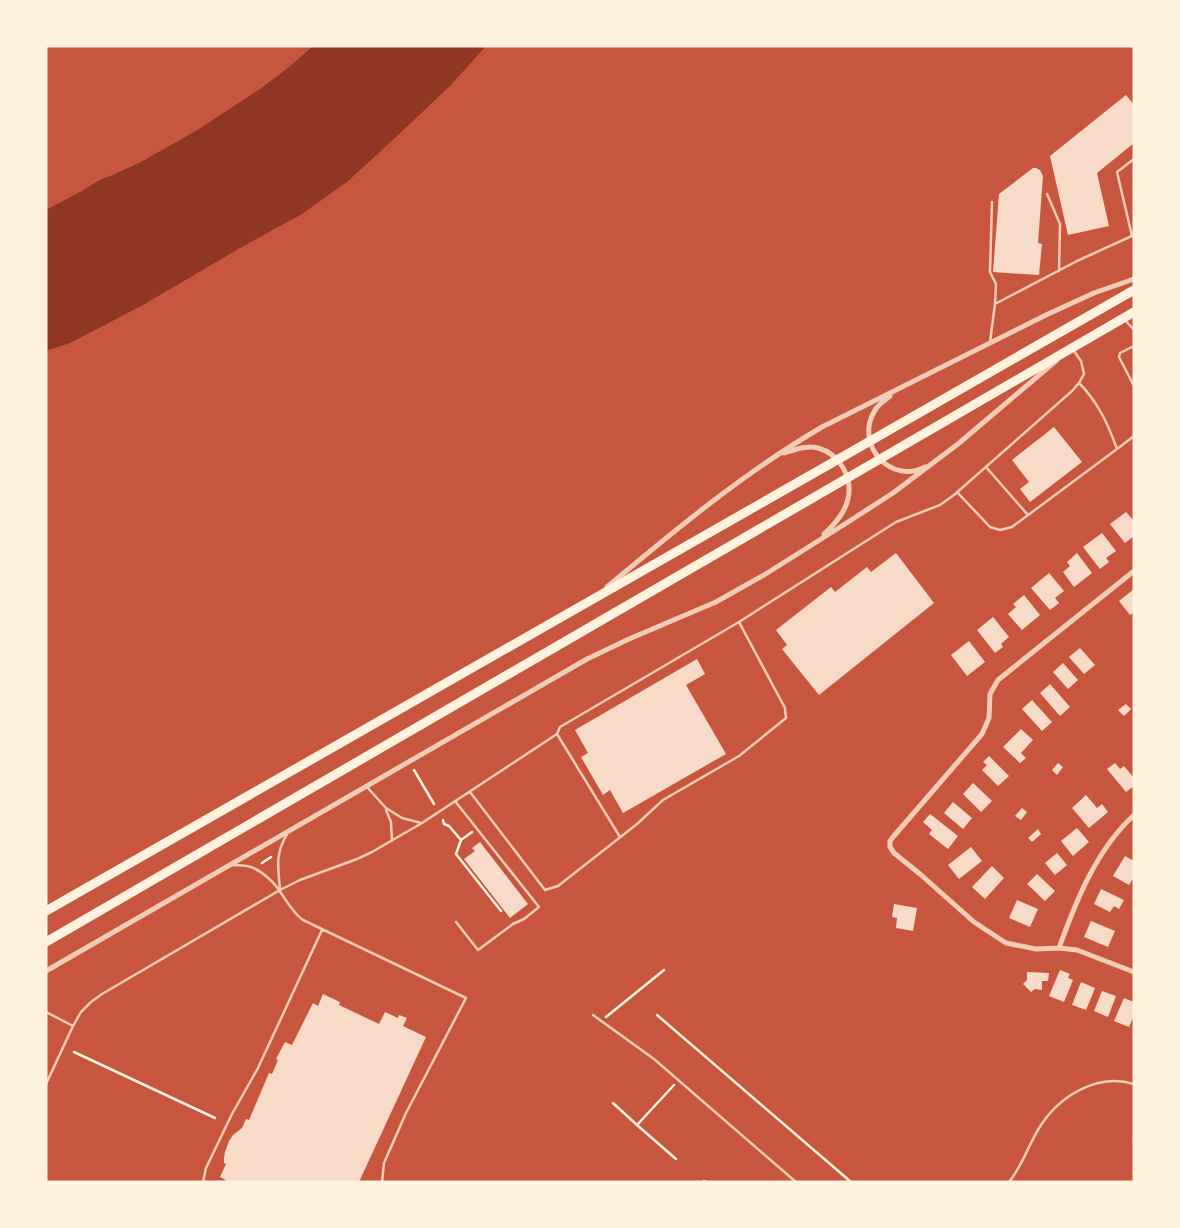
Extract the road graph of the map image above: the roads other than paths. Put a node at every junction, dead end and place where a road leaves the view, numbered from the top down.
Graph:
1 (1134, 159) edge
2 (1047, 194) dead end
3 (992, 202) dead end
4 (1133, 236) edge
5 (1059, 271) junction
6 (1134, 279) edge
7 (1134, 290) edge
8 (995, 304) junction
9 (1134, 312) edge
10 (1123, 318) junction
11 (1134, 330) edge
12 (989, 344) junction
13 (1134, 346) edge
14 (1072, 348) junction
15 (1079, 383) junction
16 (1134, 386) edge
17 (898, 389) junction
18 (1134, 436) edge
19 (870, 442) junction
20 (1117, 449) junction
21 (777, 456) junction
22 (880, 459) junction
23 (837, 460) junction
24 (937, 460) junction
25 (986, 467) junction
26 (848, 478) junction
27 (957, 492) junction
28 (1028, 515) junction
29 (817, 542) junction
30 (1134, 571) edge
31 (591, 600) junction
32 (739, 622) junction
33 (557, 734) junction
34 (366, 786) junction
35 (469, 792) junction
36 (455, 801) junction
37 (386, 808) junction
38 (1134, 815) edge
39 (422, 823) junction
40 (289, 830) junction
41 (620, 837) junction
42 (392, 841) junction
43 (230, 865) junction
44 (280, 890) junction
45 (46, 911) edge
46 (456, 922) dead end
47 (322, 930) junction
48 (46, 942) edge
49 (1059, 948) junction
50 (46, 971) edge
51 (1134, 972) edge
52 (46, 1012) edge
53 (593, 1015) dead end
54 (73, 1026) junction
55 (46, 1072) edge
56 (51, 1074) junction
57 (46, 1084) edge
58 (1134, 1084) edge
59 (1134, 1133) edge
60 (1134, 1144) edge
61 (203, 1182) edge
62 (382, 1182) edge
63 (796, 1182) edge
64 (1009, 1182) edge

1 - 4 lane
2 - 5 lane
3 - 8 lane
4 - 5 lane
5 - 8 lane
6 - 12 street
7 - 19 highway
8 - 12 lane
9 - 10 highway
10 - 11 lane
10 - 14 highway
12 - 17 street
13 - 16 lane
14 - 15 lane
14 - 22 highway
14 - 24 street
15 - 20 lane
15 - 25 lane
17 - 19 street
17 - 21 street
18 - 20 lane
19 - 22 street
19 - 23 highway
20 - 28 lane
21 - 23 street
21 - 31 street
22 - 24 street
22 - 26 highway
23 - 26 street
23 - 31 highway
24 - 29 street
25 - 27 lane
25 - 28 lane
26 - 29 street
26 - 48 highway
27 - 28 lane
27 - 32 lane
29 - 34 street
30 - 49 street
31 - 45 highway
32 - 33 lane
32 - 41 lane
33 - 35 lane
33 - 41 lane
34 - 37 lane
34 - 40 street
35 - 36 lane
35 - 41 lane
36 - 39 lane
36 - 46 lane
37 - 39 lane
37 - 42 lane
38 - 49 street
39 - 42 lane
40 - 43 street
40 - 44 lane
42 - 44 lane
43 - 44 lane
43 - 50 street
44 - 47 lane
44 - 54 lane
47 - 61 lane
47 - 62 lane
49 - 51 street
52 - 54 lane
53 - 63 lane
54 - 56 lane
55 - 56 lane
56 - 57 lane
58 - 64 lane
59 - 60 lane

